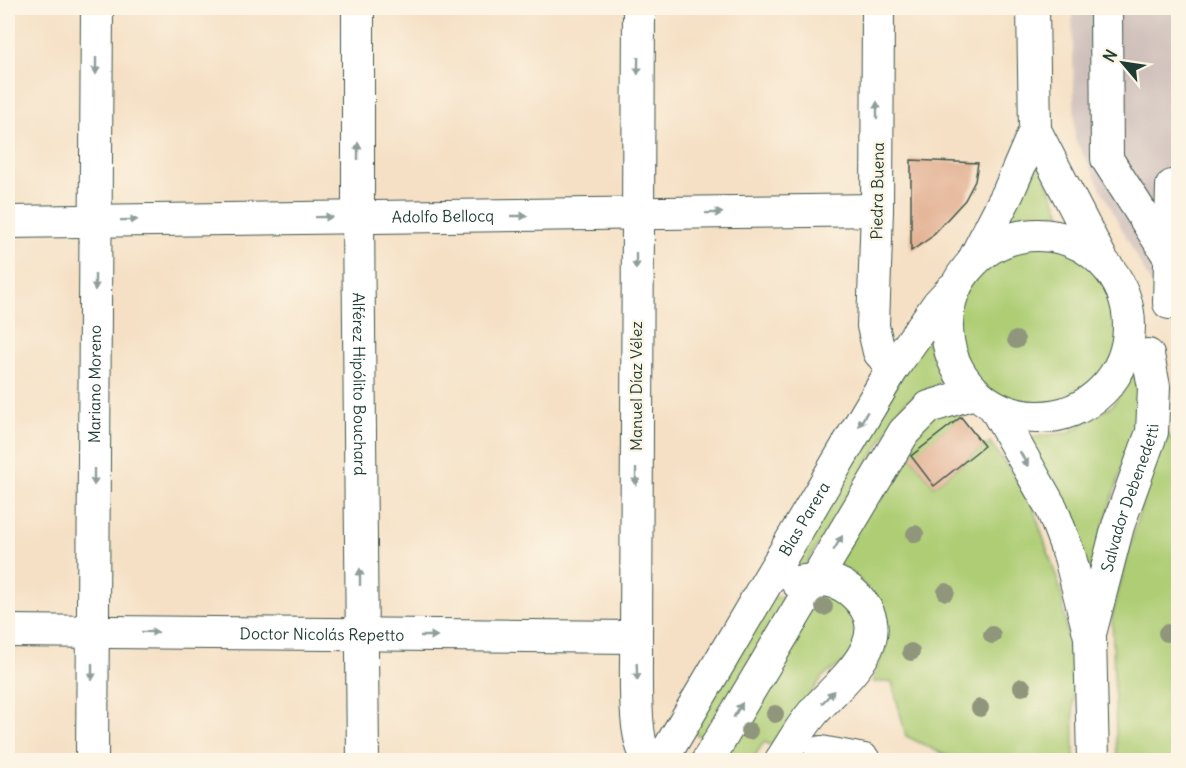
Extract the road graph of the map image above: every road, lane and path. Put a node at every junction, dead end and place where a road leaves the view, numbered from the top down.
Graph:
1 (97, 8) edge
2 (358, 8) edge
3 (639, 8) edge
4 (878, 8) edge
5 (1033, 8) edge
6 (1106, 8) edge
7 (1035, 130) junction
8 (1172, 186) dead end
9 (877, 210) junction
10 (636, 215) junction
11 (358, 216) junction
12 (95, 221) junction
13 (8, 222) edge
14 (1170, 258) junction
15 (1102, 261) junction
16 (964, 273) junction
17 (1174, 304) edge
18 (1127, 312) junction
19 (1148, 355) junction
20 (893, 368) junction
21 (985, 400) junction
22 (1179, 404) edge
23 (816, 579) junction
24 (763, 588) junction
25 (8, 631) edge
26 (93, 631) junction
27 (361, 636) junction
28 (636, 637) junction
29 (1090, 637) junction
30 (808, 752) edge
31 (92, 760) edge
32 (363, 760) edge
33 (650, 760) edge
34 (662, 760) edge
35 (708, 760) edge
36 (864, 760) edge
37 (1093, 760) edge

1 -> 12 street, Mariano Moreno
11 -> 2 street, Alférez Hipólito Bouchard
3 -> 10 street, Manuel Díaz Vélez
9 -> 4 street, Piedra Buena
5 - 7 street
6 - 14 street
7 - 15 street
7 - 16 street
8 - 14 street
10 -> 9 street, Adolfo Bellocq
9 - 20 street, Piedra Buena
11 -> 10 street, Adolfo Bellocq
10 -> 28 street, Manuel Díaz Vélez
12 -> 11 street, Adolfo Bellocq
27 -> 11 street, Alférez Hipólito Bouchard
12 - 13 street, Adolfo Bellocq
12 -> 26 street, Mariano Moreno
14 - 17 street
15 - 16 street
15 - 18 street
16 - 20 street, Blas Parera
16 - 21 street
17 - 18 street
18 - 19 street
18 - 21 street
19 - 22 street
19 - 29 street, Salvador Debenedetti
20 -> 24 street, Blas Parera
23 -> 21 street
21 -> 29 street, Salvador Debenedetti
23 - 24 street
30 -> 23 street
35 -> 23 street
24 - 34 street, Blas Parera
25 - 26 street, Doctor Nicolás Repetto
26 -> 27 street, Doctor Nicolás Repetto
26 -> 31 street, Mariano Moreno
27 -> 28 street, Doctor Nicolás Repetto
27 - 32 street, Alférez Hipólito Bouchard
28 -> 33 street, Manuel Díaz Vélez
29 - 37 street, Salvador Debenedetti
30 - 36 street

